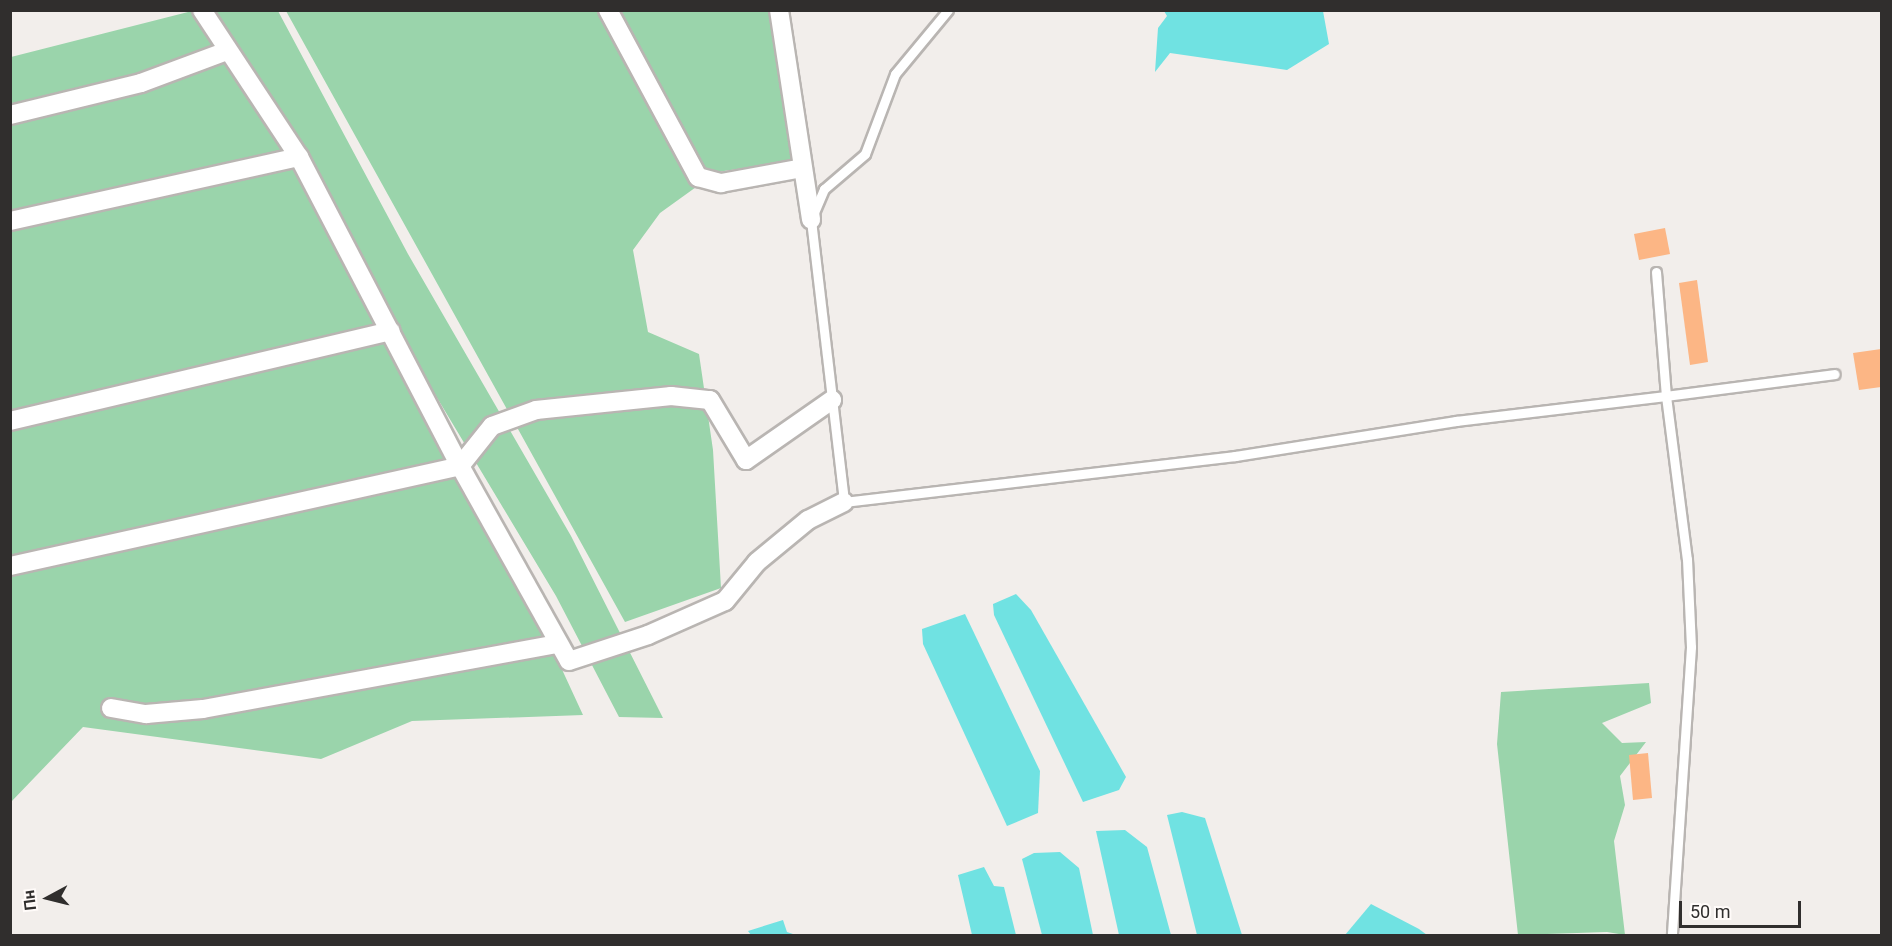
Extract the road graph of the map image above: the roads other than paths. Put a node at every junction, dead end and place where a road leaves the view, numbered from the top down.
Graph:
1 (202, 10) edge
2 (608, 10) edge
3 (779, 10) edge
4 (948, 10) edge
5 (227, 51) junction
6 (10, 115) edge
7 (299, 157) junction
8 (803, 168) junction
9 (811, 220) junction
10 (10, 221) edge
11 (1656, 272) dead end
12 (390, 331) junction
13 (1835, 374) dead end
14 (1666, 396) junction
15 (832, 400) junction
16 (10, 421) edge
17 (460, 466) junction
18 (844, 502) junction
19 (10, 566) edge
20 (557, 644) junction
21 (111, 708) dead end
22 (1672, 936) edge

1 - 5 street
2 - 8 street
3 - 8 street
4 - 9 lane
5 - 6 street
5 - 7 street
7 - 10 street
7 - 12 street
8 - 9 street
9 - 15 lane
11 - 14 lane
12 - 16 street
12 - 17 street
13 - 14 lane
14 - 18 lane
14 - 22 lane
15 - 17 street
15 - 18 lane
17 - 19 street
17 - 20 street
18 - 20 street
20 - 21 street

